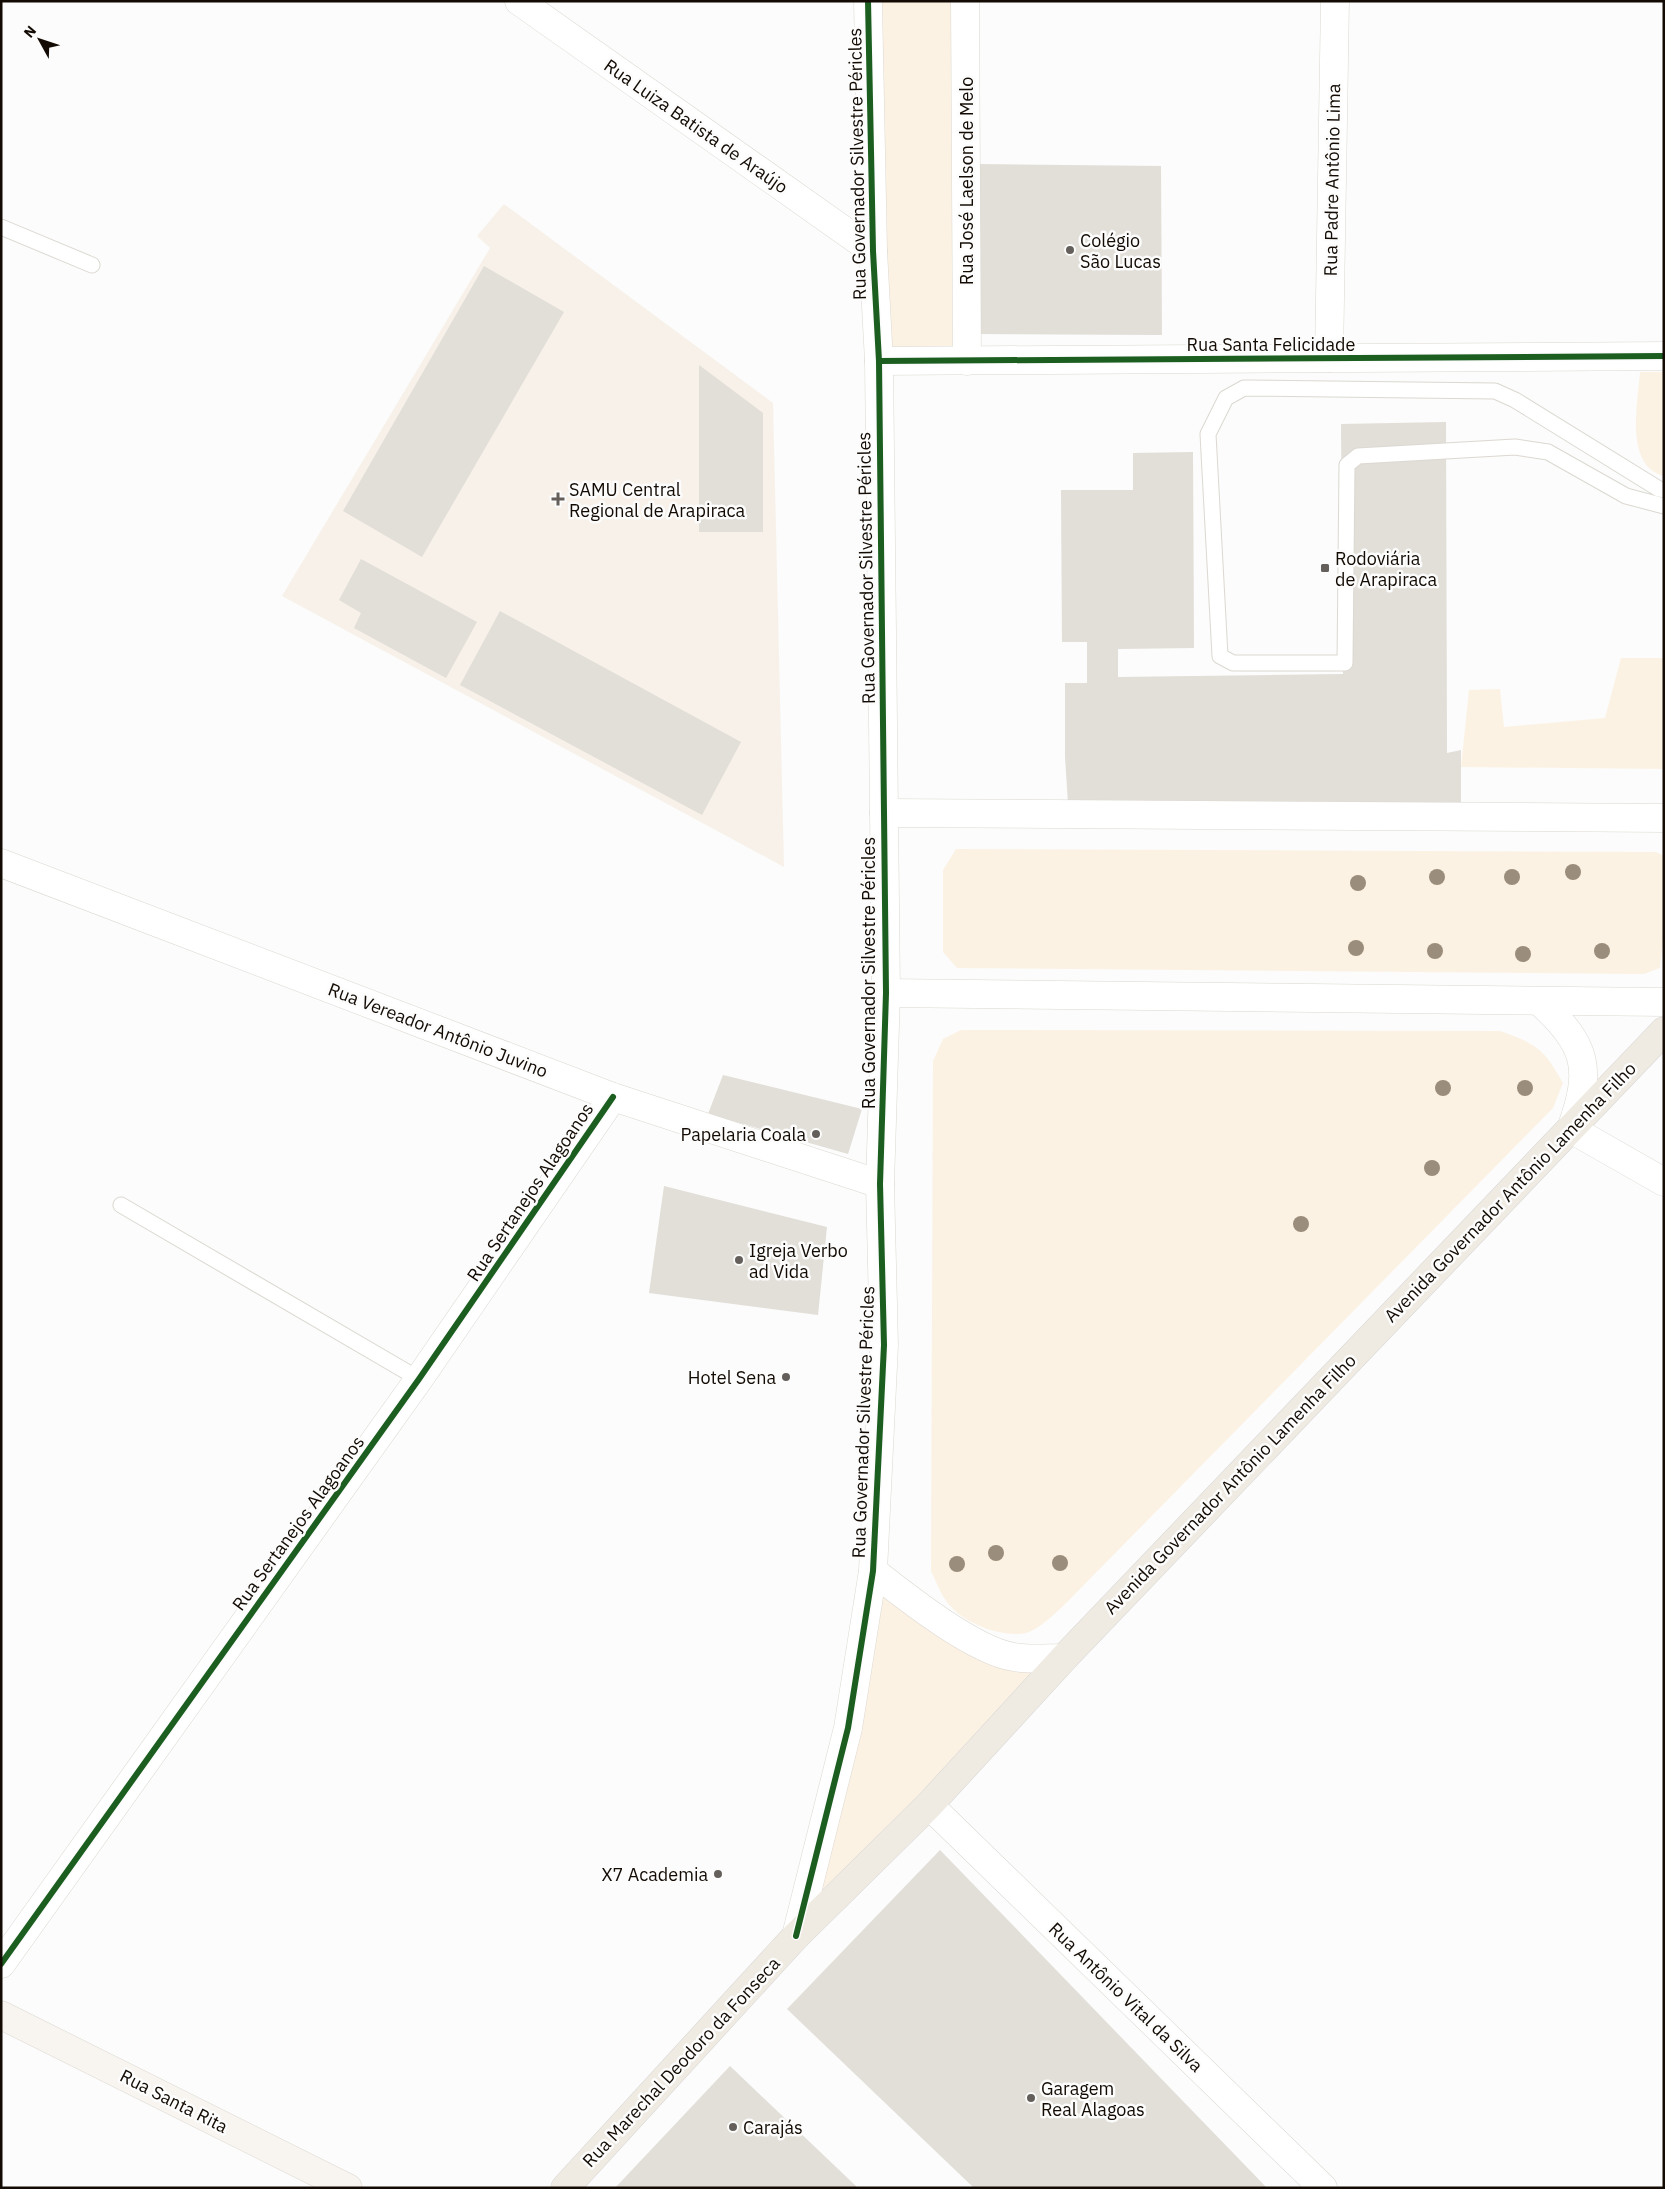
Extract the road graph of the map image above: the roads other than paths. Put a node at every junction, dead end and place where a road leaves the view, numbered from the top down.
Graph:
1 (519, 1) edge
2 (868, 1) edge
3 (965, 1) edge
4 (1335, 1) edge
5 (1, 227) edge
6 (873, 251) junction
7 (92, 265) dead end
8 (1664, 356) edge
9 (1329, 358) junction
10 (879, 361) junction
11 (967, 361) junction
12 (1664, 490) edge
13 (1664, 506) edge
14 (884, 813) junction
15 (1664, 818) edge
16 (1, 863) edge
17 (886, 993) junction
18 (1539, 1001) junction
19 (1664, 1002) edge
20 (1664, 1031) edge
21 (613, 1097) junction
22 (1571, 1129) junction
23 (1664, 1182) edge
24 (880, 1184) junction
25 (121, 1205) dead end
26 (420, 1379) junction
27 (874, 1571) junction
28 (1064, 1658) junction
29 (929, 1805) junction
30 (796, 1936) junction
31 (1, 1964) edge
32 (1, 2015) edge
33 (348, 2188) edge
34 (566, 2188) edge
35 (1323, 2188) edge

1 - 6 street, Rua Luiza Batista de Araújo
2 - 6 street, Rua Governador Silvestre Péricles
3 - 11 street, Rua José Laelson de Melo
4 - 9 street, Rua Padre Antônio Lima
5 - 7 lane
6 - 10 street, Rua Governador Silvestre Péricles
8 - 9 street, Rua Santa Felicidade
9 - 11 street, Rua Santa Felicidade
10 - 11 street, Rua Santa Felicidade
10 - 14 street, Rua Governador Silvestre Péricles
12 - 13 lane
14 - 15 street
14 - 17 street, Rua Governador Silvestre Péricles
16 - 21 street, Rua Vereador Antônio Juvino
17 - 18 street
17 - 24 street, Rua Governador Silvestre Péricles
18 - 19 street
18 - 22 street
20 - 22 main road, Avenida Governador Antônio Lamenha Filho
21 - 24 street, Rua Vereador Antônio Juvino
21 - 26 street, Rua Sertanejos Alagoanos
22 - 23 street
22 - 28 main road, Avenida Governador Antônio Lamenha Filho
24 - 27 street, Rua Governador Silvestre Péricles
25 - 26 lane
26 - 31 street, Rua Sertanejos Alagoanos
27 - 28 street
27 - 30 street, Rua Governador Silvestre Péricles
28 - 29 main road, Avenida Governador Antônio Lamenha Filho
29 - 30 main road, Avenida Governador Antônio Lamenha Filho
29 - 35 street, Rua Antônio Vital da Silva
30 - 34 main road, Rua Marechal Deodoro da Fonseca
32 - 33 street, Rua Santa Rita

